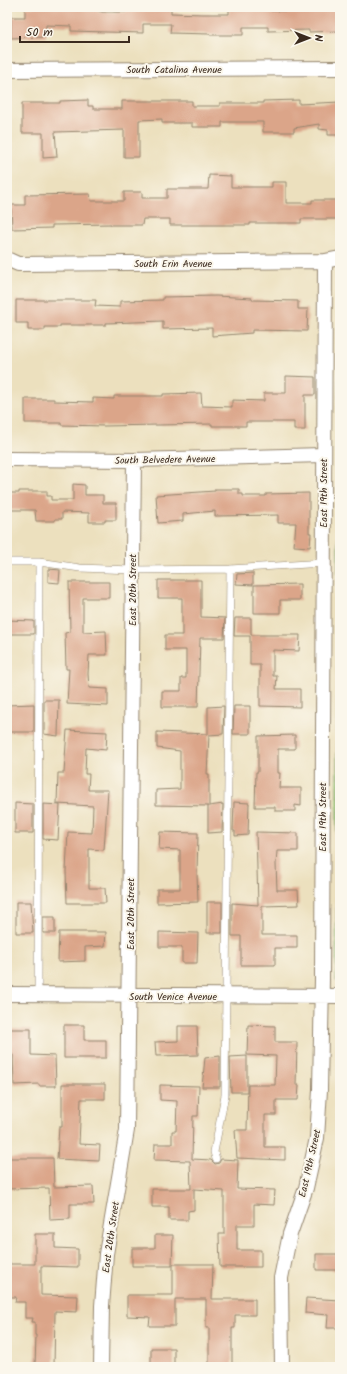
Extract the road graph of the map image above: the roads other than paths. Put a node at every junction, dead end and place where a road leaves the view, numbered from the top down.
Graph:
1 (340, 68) edge
2 (7, 70) edge
3 (340, 258) edge
4 (7, 259) edge
5 (324, 261) junction
6 (323, 455) junction
7 (7, 459) edge
8 (134, 460) junction
9 (7, 562) edge
10 (39, 562) junction
11 (323, 563) junction
12 (230, 568) junction
13 (132, 570) junction
14 (7, 994) edge
15 (38, 994) junction
16 (129, 995) junction
17 (226, 996) junction
18 (322, 996) junction
19 (340, 996) edge
20 (216, 1160) dead end
21 (100, 1367) edge
22 (282, 1367) edge

1 - 2 street, South Catalina Avenue
3 - 5 street, South Erin Avenue
4 - 5 street, South Erin Avenue
5 - 6 street, East 19th Street
6 - 8 street, South Belvedere Avenue
6 - 11 street, East 19th Street
7 - 8 street, South Belvedere Avenue
8 - 13 street, East 20th Street
9 - 10 lane
10 - 13 lane
10 - 15 lane
11 - 12 lane
11 - 18 street, East 19th Street
12 - 13 lane
12 - 17 lane
13 - 16 street, East 20th Street
14 - 15 street, South Venice Avenue
15 - 16 street, South Venice Avenue
16 - 17 street, South Venice Avenue
16 - 21 street, East 20th Street
17 - 18 street, South Venice Avenue
17 - 20 lane
18 - 19 street, South Venice Avenue
18 - 22 street, East 19th Street

